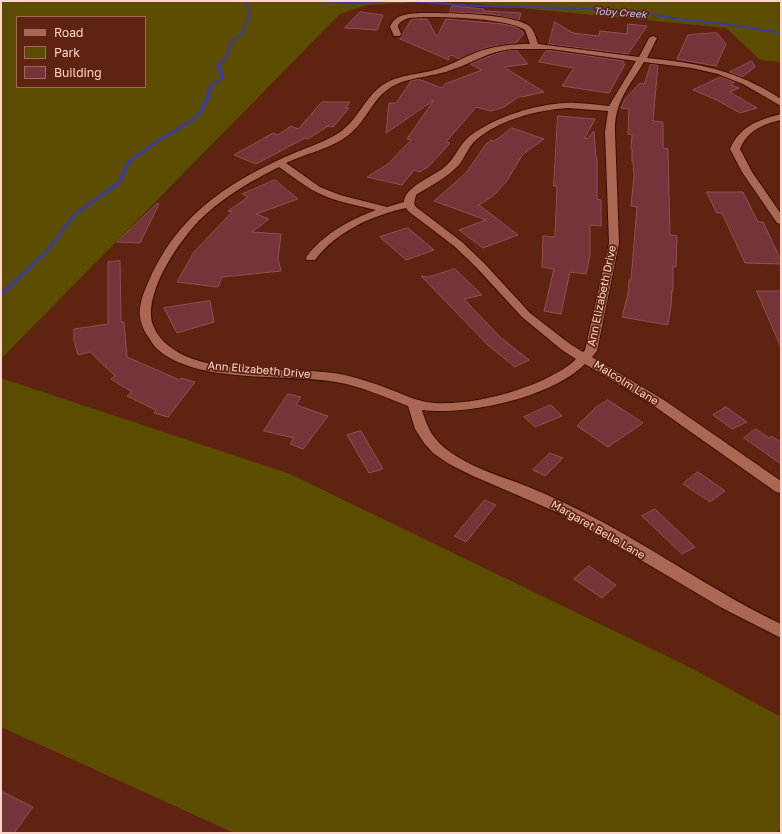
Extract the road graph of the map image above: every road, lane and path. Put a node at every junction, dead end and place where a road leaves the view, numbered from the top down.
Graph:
1 (398, 34) dead end
2 (653, 38) dead end
3 (535, 46) junction
4 (642, 60) junction
5 (781, 103) edge
6 (612, 109) junction
7 (781, 117) edge
8 (280, 163) junction
9 (409, 204) junction
10 (384, 209) junction
11 (781, 221) edge
12 (311, 258) dead end
13 (585, 358) junction
14 (414, 403) junction
15 (781, 488) edge
16 (781, 632) edge

1 - 3 street
2 - 4 street, Ann Elizabeth Drive
3 - 4 street, Ann Elizabeth Drive
3 - 8 street, Ann Elizabeth Drive
4 - 5 street, Ann Elizabeth Drive
4 - 6 street, Ann Elizabeth Drive
6 - 9 street
6 - 13 street, Ann Elizabeth Drive
7 - 11 street
8 - 10 street
8 - 14 street, Ann Elizabeth Drive
9 - 10 street
9 - 13 street, Malcolm Lane
10 - 12 street
13 - 14 street, Ann Elizabeth Drive
13 - 15 street, Malcolm Lane
14 - 16 street, Margaret Belle Lane

